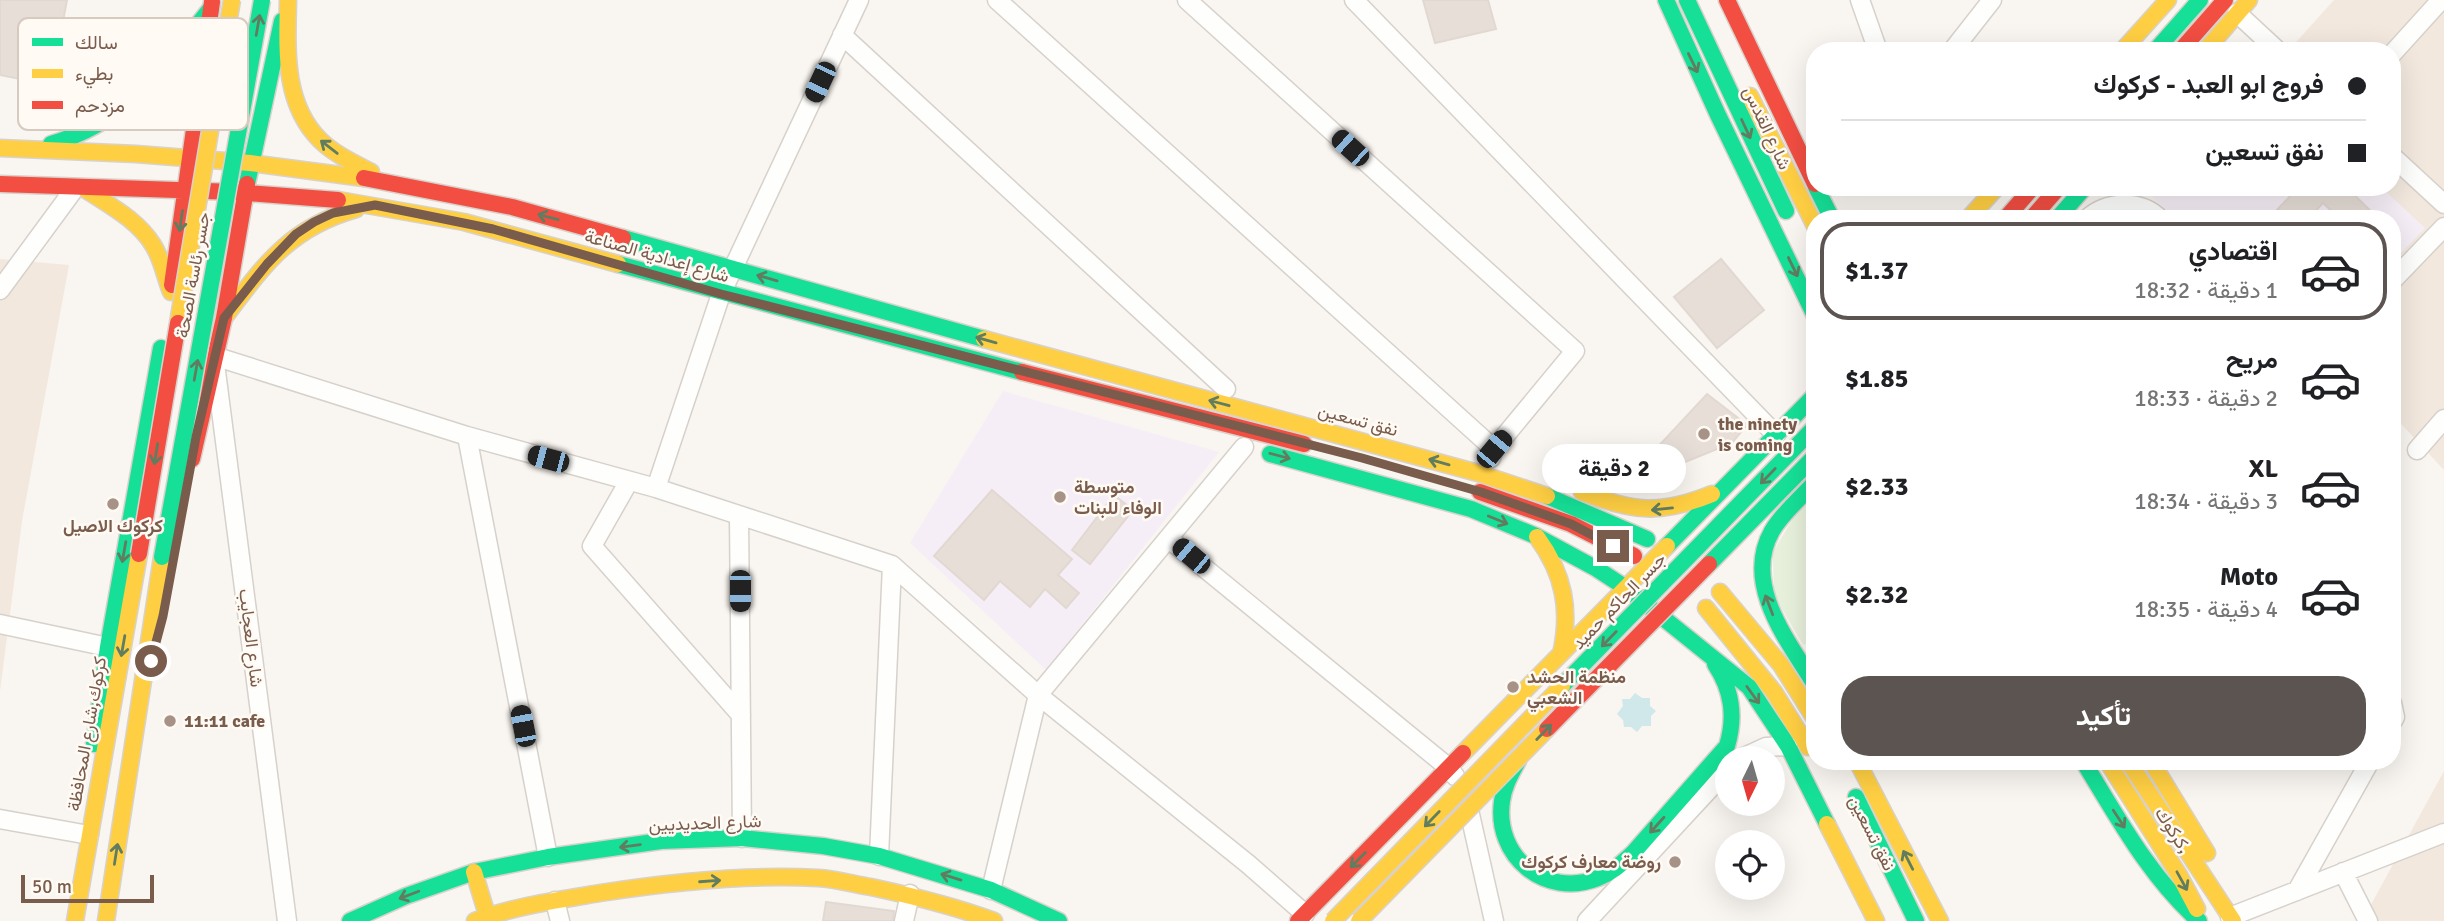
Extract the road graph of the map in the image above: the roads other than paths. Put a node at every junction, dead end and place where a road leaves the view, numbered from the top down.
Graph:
1 (232, 0) edge
2 (262, 0) edge
3 (287, 0) edge
4 (859, 0) edge
5 (997, 0) edge
6 (1187, 0) edge
7 (1354, 0) edge
8 (1665, 0) edge
9 (1687, 0) edge
10 (1727, 0) edge
11 (1860, 0) edge
12 (1992, 0) edge
13 (2167, 0) edge
14 (2200, 0) edge
15 (2441, 0) edge
16 (211, 4) edge
17 (2237, 4) edge
18 (200, 18) edge
19 (229, 18) edge
20 (842, 35) junction
21 (1724, 42) dead end
22 (1875, 42) edge
23 (1959, 42) edge
24 (2130, 42) edge
25 (2163, 42) edge
26 (2191, 42) edge
27 (2211, 42) edge
28 (2270, 42) edge
29 (2401, 44) edge
30 (248, 78) edge
31 (93, 130) edge
32 (194, 130) edge
33 (210, 130) edge
34 (239, 130) edge
35 (0, 148) edge
36 (24, 149) junction
37 (190, 158) junction
38 (250, 163) junction
39 (2401, 164) edge
40 (1806, 166) edge
41 (388, 181) junction
42 (0, 184) edge
43 (80, 189) junction
44 (186, 190) junction
45 (246, 191) junction
46 (1989, 196) edge
47 (2025, 196) edge
48 (2051, 196) edge
49 (2077, 196) edge
50 (2444, 204) edge
51 (375, 205) junction
52 (1807, 210) edge
53 (1976, 210) edge
54 (2013, 210) edge
55 (2039, 210) edge
56 (2065, 210) edge
57 (2096, 210) edge
58 (2144, 210) edge
59 (1791, 223) dead end
60 (2444, 227) edge
61 (732, 268) junction
62 (2401, 272) edge
63 (0, 290) edge
64 (170, 292) junction
65 (721, 294) junction
66 (1806, 296) edge
67 (224, 318) junction
68 (214, 356) junction
69 (1052, 358) junction
70 (1053, 381) junction
71 (1226, 389) junction
72 (1806, 404) edge
73 (2444, 419) edge
74 (1149, 421) dead end
75 (1359, 424) dead end
76 (1776, 435) junction
77 (467, 436) junction
78 (1806, 436) edge
79 (1237, 445) joint
80 (1322, 448) dead end
81 (2417, 450) dead end
82 (1806, 465) edge
83 (629, 481) junction
84 (1566, 485) dead end
85 (1726, 487) junction
86 (656, 488) junction
87 (1468, 488) dead end
88 (1806, 492) edge
89 (739, 516) junction
90 (1536, 536) junction
91 (1170, 539) junction
92 (1647, 539) dead end
93 (139, 554) joint
94 (1634, 556) dead end
95 (892, 565) junction
96 (1626, 588) junction
97 (1720, 592) dead end
98 (1706, 608) dead end
99 (0, 624) edge
100 (108, 647) junction
101 (1703, 649) junction
102 (1561, 654) junction
103 (1806, 668) edge
104 (1038, 695) junction
105 (139, 705) junction
106 (1806, 705) edge
107 (741, 715) junction
108 (1806, 743) edge
109 (1785, 746) edge
110 (1788, 746) junction
111 (1522, 754) junction
112 (1449, 768) junction
113 (1862, 770) edge
114 (2088, 770) edge
115 (2112, 770) edge
116 (2133, 770) edge
117 (2157, 770) edge
118 (2365, 770) edge
119 (1848, 779) dead end
120 (1715, 783) edge
121 (0, 819) edge
122 (1847, 828) dead end
123 (2444, 833) edge
124 (89, 835) junction
125 (742, 838) junction
126 (824, 846) junction
127 (879, 856) junction
128 (548, 857) junction
129 (1864, 863) dead end
130 (474, 872) junction
131 (2343, 873) junction
132 (820, 878) junction
133 (991, 890) junction
134 (2297, 891) junction
135 (910, 894) junction
136 (555, 901) junction
137 (1301, 917) edge
138 (1868, 917) edge
139 (481, 918) edge
140 (2231, 919) edge
141 (75, 921) edge
142 (106, 921) edge
143 (287, 921) edge
144 (350, 921) edge
145 (560, 921) edge
146 (904, 921) edge
147 (995, 921) edge
148 (1059, 921) edge
149 (1333, 921) edge
150 (1359, 921) edge
151 (1494, 921) edge
152 (1587, 921) edge
153 (1916, 921) edge
154 (1940, 921) edge
155 (2202, 921) edge
156 (2368, 921) edge

1 -> 19 main road, جسر رئاسة الصحة, bridge
30 -> 2 main road, جسر رئاسة الصحة, bridge
3 - 38 main road
41 -> 3 main road
4 - 20 street
5 - 6 street
7 - 76 street
8 -> 66 main road
9 -> 59 main road, شارع القدس
10 - 40 main road
11 - 22 street
12 - 23 street
13 - 24 main road
14 - 25 main road
15 - 29 street
16 - 18 main road
17 - 26 main road
17 - 27 main road
17 - 28 street
20 - 61 street
20 - 71 street
21 - 52 main road
31 - 36 main road
32 - 37 main road
33 -> 93 main road, جسر رئاسة الصحة, bridge
105 -> 34 main road, جسر رئاسة الصحة, bridge
35 - 36 main road
36 - 37 main road, شارع إعدادية الصناعة
37 - 38 main road, شارع إعدادية الصناعة
37 - 44 main road
38 - 41 main road, شارع إعدادية الصناعة
38 - 45 main road
39 - 50 street
61 -> 41 main road, شارع إعدادية الصناعة
42 - 43 main road, شارع إعدادية الصناعة
43 - 44 main road, شارع إعدادية الصناعة
43 - 63 street
43 - 64 main road
44 - 45 main road, شارع إعدادية الصناعة
44 -> 64 main road
45 - 51 main road, شارع إعدادية الصناعة
45 - 67 main road
46 - 53 main road
47 - 54 main road
48 - 55 main road
49 - 56 main road
51 - 65 main road, شارع إعدادية الصناعة
51 - 67 main road
57 - 58 street
60 - 62 street
61 - 65 street
69 -> 61 main road, شارع إعدادية الصناعة
64 -> 100 main road
65 - 70 main road, شارع إعدادية الصناعة
65 - 86 street
67 - 68 main road
68 - 77 street
68 - 105 main road
68 - 143 street, شارع العجايب
69 - 71 main road
92 -> 69 main road, نفق تسعين
70 - 74 main road
70 - 80 main road, نفق تسعين
71 - 75 main road
72 - 76 main road
73 - 81 street
76 - 85 main road
77 - 83 street
77 - 128 street
78 -> 149 main road, جسر الحاكم حميد, bridge
79 -> 90 main road
79 - 91 street
111 -> 82 main road, bridge
83 - 86 street
83 - 107 street
85 -> 84 main road
85 - 96 main road
86 - 89 street
87 - 94 main road
103 -> 88 main road
89 - 95 street
89 - 107 street
90 - 96 main road
90 - 102 main road
91 - 104 street
91 - 112 street
93 -> 124 main road, كركوك,شارع المحافظة
95 - 104 street
95 - 127 street
96 - 101 main road
96 - 102 main road
97 - 106 main road
98 - 108 main road
99 - 100 street
100 - 124 main road
101 -> 110 main road
101 -> 111 main road, bridge
102 - 112 main road
104 - 133 street
104 - 137 street
142 -> 105 main road
107 - 125 street
109 - 110 street
110 - 138 main road
111 - 150 main road, bridge
112 -> 137 main road
112 - 151 street
154 -> 113 main road
114 -> 155 main road
115 -> 155 main road, كركوك,
116 - 140 main road
117 - 140 main road
118 - 134 street
119 - 153 main road, نفق تسعين
120 - 152 street
121 - 124 street
122 - 129 main road, نفق تسعين
123 - 131 street
124 - 141 main road, كركوك,شارع المحافظة
125 - 126 main road, شارع الحديديين
125 -> 128 main road, شارع الحديديين
126 - 127 main road, شارع الحديديين
126 - 132 main road
133 -> 127 main road, شارع الحديديين
128 - 130 main road, شارع الحديديين
130 - 139 main road
130 -> 144 main road, شارع الحديديين
131 - 134 street
131 - 156 street
132 - 135 main road
136 -> 132 main road
133 - 148 main road, شارع الحديديين
134 - 140 street
135 - 146 street
135 - 147 main road
136 - 139 main road
136 - 145 street

